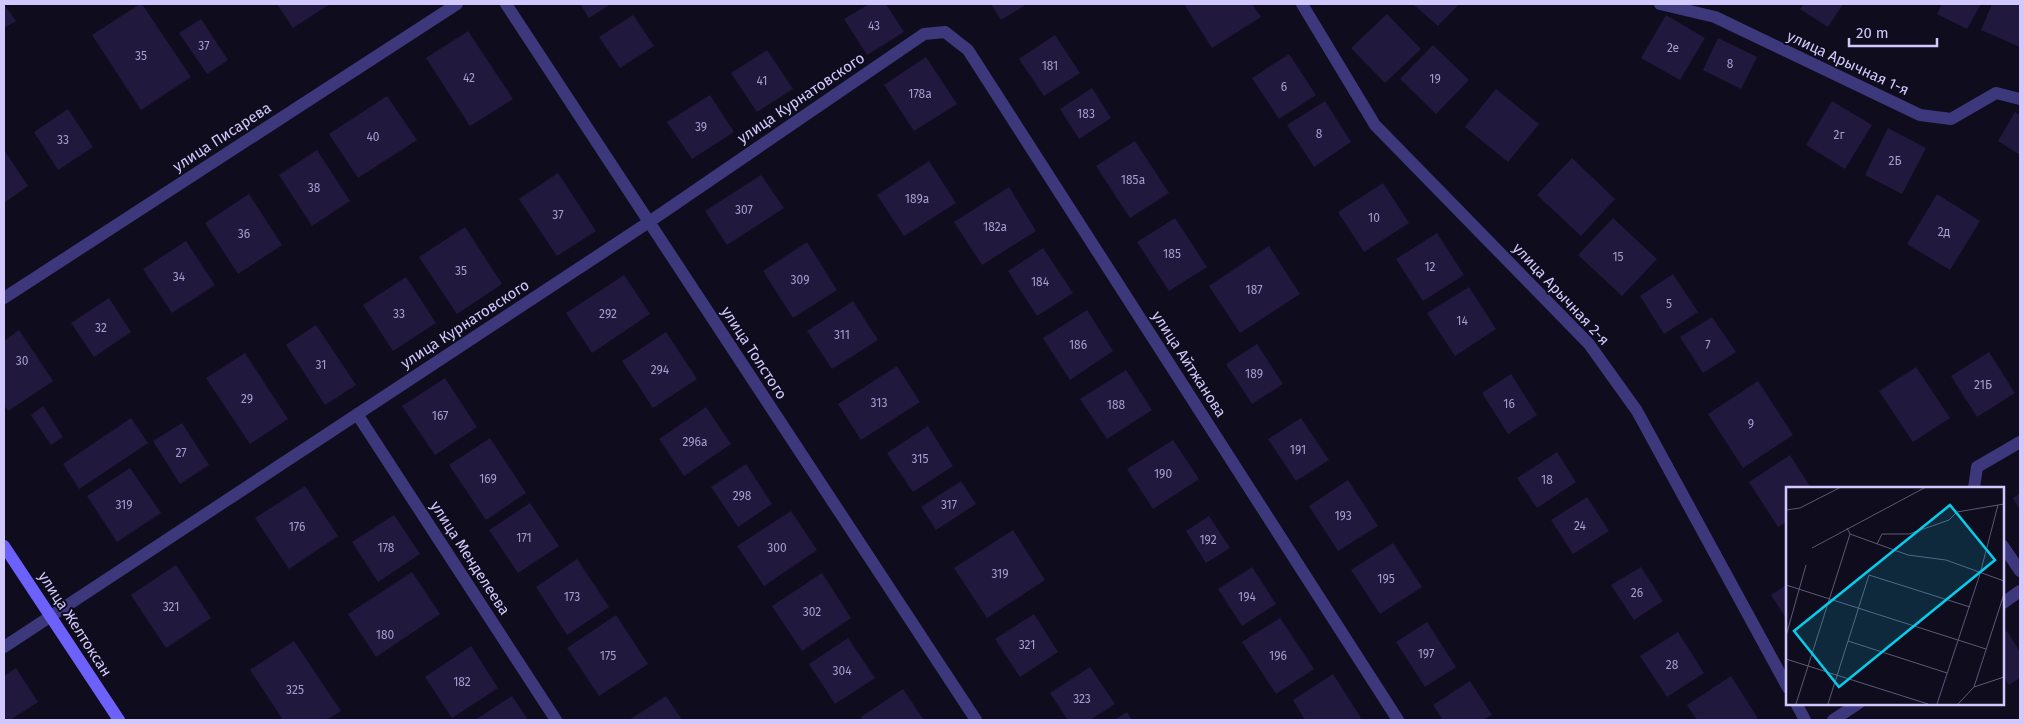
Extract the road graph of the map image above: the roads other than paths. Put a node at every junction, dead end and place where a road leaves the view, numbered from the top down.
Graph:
1 (457, 4) edge
2 (506, 4) edge
3 (1302, 4) edge
4 (1660, 4) edge
5 (945, 32) joint
6 (2020, 98) edge
7 (649, 222) junction
8 (4, 298) edge
9 (356, 414) junction
10 (2020, 442) edge
11 (1974, 487) edge
12 (4, 546) edge
13 (2004, 547) edge
14 (2020, 571) edge
15 (2020, 591) edge
16 (2004, 602) edge
17 (50, 616) junction
18 (4, 647) edge
19 (1786, 684) edge
20 (1797, 704) edge
21 (1857, 704) edge
22 (119, 720) edge
23 (556, 720) edge
24 (976, 720) edge
25 (1398, 720) edge
26 (1806, 720) edge
27 (1833, 720) edge

1 - 8 street, улица Писарева
2 - 7 street, улица Толстого
3 - 19 street, улица Арычная 2-я
4 - 6 street, улица Арычная 1-я
5 - 7 street, улица Курнатовского
5 - 25 street, улица Айтжанова
7 - 9 street, улица Курнатовского
7 - 24 street, улица Толстого
9 - 17 street, улица Курнатовского
9 - 23 street, улица Менделеева
10 - 11 street
12 - 17 main road, улица Желтоксан
13 - 14 street
15 - 16 street
17 - 18 street, улица Курнатовского
17 - 22 main road, улица Желтоксан
20 - 26 street
21 - 27 street

